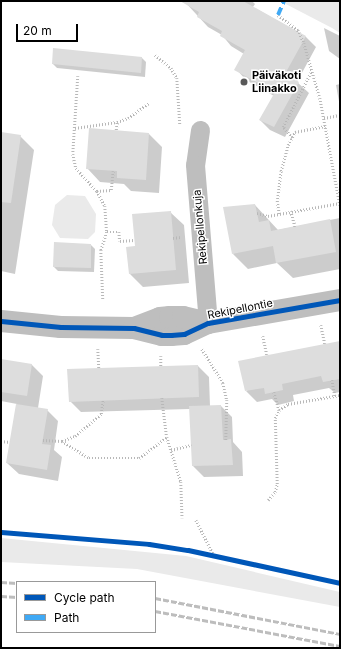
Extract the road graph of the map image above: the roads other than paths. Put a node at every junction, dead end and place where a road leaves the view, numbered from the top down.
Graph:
1 (200, 130) dead end
2 (340, 300) edge
3 (1, 321) edge
4 (208, 323) junction

1 - 4 street, Rekipellonkuja
2 - 4 street, Rekipellontie
3 - 4 street, Rekipellontie

